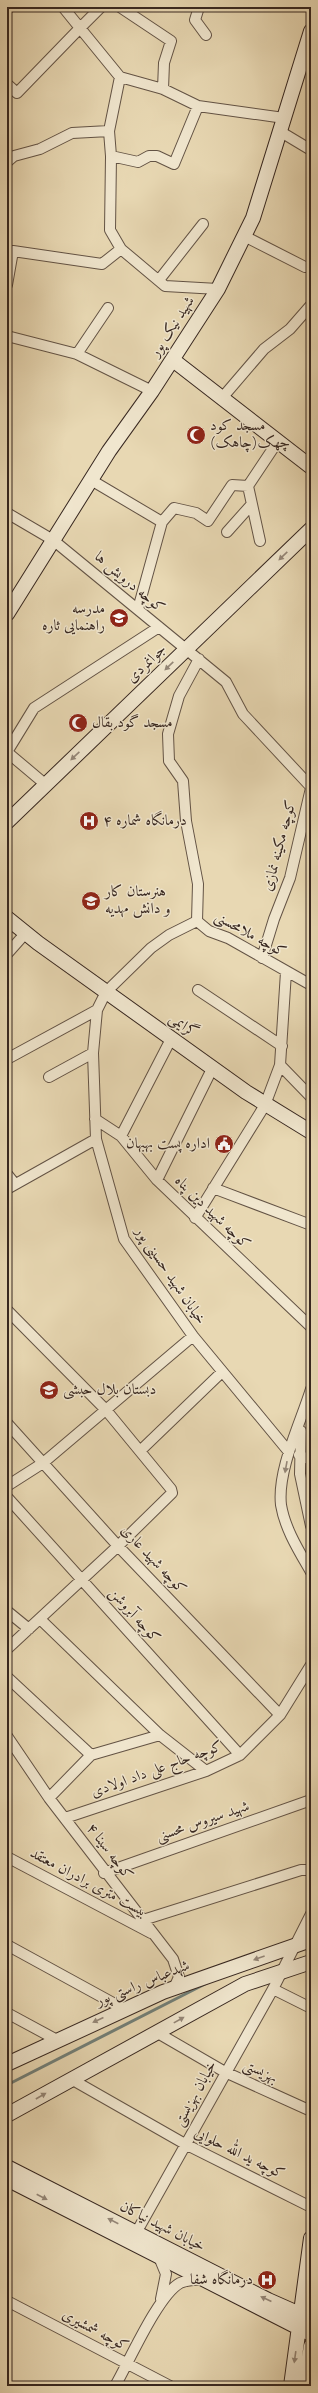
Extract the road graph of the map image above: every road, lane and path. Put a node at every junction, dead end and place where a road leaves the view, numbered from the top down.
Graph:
1 (10, 7) edge
2 (63, 7) edge
3 (101, 7) edge
4 (120, 7) edge
5 (199, 7) edge
6 (7, 9) edge
7 (80, 28) junction
8 (311, 31) edge
9 (206, 35) dead end
10 (120, 77) junction
11 (7, 84) edge
12 (163, 89) junction
13 (198, 106) junction
14 (284, 118) junction
15 (109, 131) junction
16 (281, 132) junction
17 (311, 150) edge
18 (111, 156) junction
19 (7, 162) edge
20 (203, 224) dead end
21 (244, 236) junction
22 (121, 248) junction
23 (10, 249) edge
24 (311, 267) edge
25 (158, 280) junction
26 (7, 285) edge
27 (218, 289) junction
28 (311, 305) edge
29 (108, 308) dead end
30 (7, 336) edge
31 (76, 354) junction
32 (173, 360) junction
33 (152, 391) junction
34 (222, 398) junction
35 (278, 442) junction
36 (311, 467) edge
37 (90, 480) junction
38 (248, 486) junction
39 (252, 504) junction
40 (7, 513) edge
41 (162, 522) junction
42 (311, 529) edge
43 (227, 532) dead end
44 (53, 540) junction
45 (260, 541) dead end
46 (138, 609) junction
47 (8, 612) edge
48 (159, 627) junction
49 (186, 649) junction
50 (199, 659) junction
51 (46, 784) junction
52 (311, 788) edge
53 (7, 822) edge
54 (7, 918) edge
55 (197, 921) junction
56 (7, 926) edge
57 (23, 936) junction
58 (38, 943) junction
59 (7, 954) edge
60 (262, 958) junction
61 (286, 972) junction
62 (311, 985) edge
63 (198, 990) dead end
64 (106, 992) junction
65 (97, 1010) junction
66 (172, 1039) junction
67 (282, 1046) junction
68 (93, 1053) junction
69 (7, 1059) edge
70 (280, 1065) junction
71 (212, 1069) junction
72 (49, 1077) dead end
73 (311, 1097) edge
74 (265, 1105) junction
75 (95, 1119) junction
76 (311, 1132) edge
77 (121, 1136) junction
78 (96, 1140) junction
79 (7, 1174) edge
80 (157, 1180) junction
81 (11, 1187) edge
82 (214, 1188) junction
83 (195, 1218) junction
84 (311, 1225) edge
85 (7, 1310) edge
86 (311, 1327) edge
87 (193, 1336) junction
88 (222, 1372) junction
89 (311, 1389) edge
90 (106, 1410) junction
91 (303, 1417) junction
92 (7, 1423) edge
93 (140, 1451) junction
94 (289, 1452) junction
95 (299, 1455) junction
96 (311, 1460) edge
97 (43, 1463) junction
98 (7, 1486) edge
99 (7, 1497) edge
100 (311, 1526) edge
101 (118, 1546) junction
102 (311, 1572) edge
103 (82, 1580) junction
104 (7, 1611) edge
105 (40, 1619) junction
106 (29, 1629) junction
107 (7, 1649) edge
108 (311, 1665) edge
109 (7, 1677) edge
110 (280, 1715) junction
111 (160, 1735) junction
112 (7, 1736) edge
113 (91, 1756) junction
114 (240, 1756) junction
115 (206, 1771) junction
116 (48, 1798) junction
117 (311, 1800) edge
118 (65, 1818) junction
119 (7, 1858) edge
120 (311, 1870) edge
121 (104, 1873) junction
122 (311, 1914) edge
123 (143, 1920) junction
124 (154, 1935) junction
125 (311, 1940) edge
126 (7, 1945) edge
127 (295, 1945) junction
128 (311, 1962) edge
129 (283, 1970) junction
130 (174, 1988) junction
131 (273, 1989) junction
132 (311, 2008) edge
133 (124, 2009) junction
134 (7, 2013) edge
135 (156, 2032) junction
136 (57, 2040) junction
137 (7, 2064) edge
138 (225, 2072) junction
139 (71, 2079) junction
140 (311, 2112) edge
141 (7, 2115) edge
142 (185, 2144) junction
143 (7, 2167) edge
144 (7, 2180) edge
145 (311, 2206) edge
146 (88, 2214) junction
147 (136, 2233) junction
148 (311, 2238) edge
149 (159, 2257) junction
150 (202, 2279) junction
151 (7, 2301) edge
152 (158, 2307) junction
153 (306, 2316) edge
154 (305, 2331) edge
155 (311, 2346) edge
156 (127, 2364) junction
157 (115, 2386) edge
158 (170, 2386) edge
159 (291, 2386) edge
160 (304, 2386) edge

1 - 6 street
2 - 7 street
3 - 7 street
4 - 12 street
5 - 9 street
7 - 10 street
7 - 11 street
8 - 14 main road, شهید نیک پور
10 - 12 street
10 - 15 street
12 - 13 street
13 - 14 street
13 - 18 street
14 - 16 main road, شهید نیک پور
15 - 18 street
15 - 19 street
16 - 17 street
16 - 21 main road, شهید نیک پور
18 - 22 street
20 - 25 street
21 - 24 street
21 - 27 main road, شهید نیک پور
22 - 23 street
22 - 25 street
23 - 26 street
25 - 27 street
27 - 32 main road, شهید نیک پور
28 - 34 street
29 - 31 street
30 - 31 street
31 - 33 street
32 - 33 main road, شهید نیک پور
32 - 34 main road
33 - 37 main road, شهید نیک پور
34 - 35 main road
35 - 36 main road
35 - 38 street
37 - 41 street
37 - 44 main road, شهید نیک پور
38 - 39 street
38 - 41 street
39 - 43 street
39 - 45 street
40 - 44 street, کوچه درویش ها
41 - 46 street
42 -> 49 main road, جوانمردی
44 - 46 street, کوچه درویش ها
44 - 47 main road, شهید نیک پور
46 - 48 street, کوچه درویش ها
48 - 49 street, کوچه درویش ها
48 - 51 street
49 - 50 street, کوچه درویش ها
49 -> 51 main road, جوانمردی
50 - 52 street, کوچه درویش ها
50 - 55 street
51 - 53 main road, جوانمردی
52 - 60 street, کوچه مکینه نمازی
54 - 58 main road
55 - 60 street, کوچه ملامحسنی
55 - 64 street, خیابان شهید حسینی پور
56 - 57 main road
57 - 58 main road
57 - 59 street
58 - 64 main road, گرایمی
60 - 61 street, کوچه ملامحسنی
61 - 62 street, کوچه ملامحسنی
61 - 67 street
63 - 67 street
64 - 65 street, خیابان شهید حسینی پور
64 - 66 main road, گرایمی
65 - 68 street, خیابان شهید حسینی پور
65 - 69 street
66 - 71 main road, گرایمی
66 - 77 street
67 - 70 street
68 - 72 street
68 - 75 street, خیابان شهید حسینی پور
70 - 73 street
70 - 74 street
71 - 74 main road, گرایمی
71 - 80 street
74 - 76 main road, گرایمی
74 - 82 street
75 - 77 street, کوچه شهید دین پناه
75 - 78 street, خیابان شهید حسینی پور
77 - 80 street, کوچه شهید دین پناه
78 - 81 street
78 - 87 street, خیابان شهید حسینی پور
79 - 81 street
80 - 83 street, کوچه شهید دین پناه
82 - 83 street
82 - 84 street
83 - 86 street, کوچه شهید دین پناه
85 - 90 street
87 - 88 street, خیابان شهید حسینی پور
87 - 90 street
88 - 93 street
88 - 94 street, خیابان شهید حسینی پور
89 - 91 street
90 - 93 street
90 - 97 street
91 - 94 street
91 - 95 street
92 - 97 street, کوچه شهید عاری
93 - 101 street
94 -> 102 street
95 - 96 street
95 - 100 street
97 - 98 street
97 - 101 street, کوچه شهید عاری
99 - 103 street, کوچه آبروشن
101 - 103 street
101 - 110 street, کوچه شهید عاری
103 - 105 street
103 - 114 street, کوچه آبروشن
104 - 106 street
105 - 106 street
105 - 111 street
106 - 107 street
108 - 110 street, کوچه حاج علی داد اولادی
109 - 113 street
110 - 114 street, کوچه حاج علی داد اولادی
111 - 113 street
111 - 115 street
112 - 116 street, کوچه سینا ۴
113 - 116 street
114 - 115 street, کوچه حاج علی داد اولادی
115 - 118 street, کوچه حاج علی داد اولادی
116 - 118 street, کوچه سینا ۴
117 - 121 street, شهید سیروس محسنی
118 - 121 street, کوچه سینا ۴
119 - 124 street, بیست متری برادران معتقد
120 - 123 street
121 - 123 street, کوچه سینا ۴
122 - 127 street
123 - 124 street, کوچه سینا ۴
124 - 130 street, کوچه سینا ۴
125 - 127 main road, شهدعباس راستی پور
126 - 133 street
127 - 129 street, خیابان بهزیستی
127 -> 130 main road, شهدعباس راستی پور
128 - 129 main road
129 - 131 street, خیابان بهزیستی
135 -> 129 main road
130 - 133 main road, شهدعباس راستی پور
131 - 132 street
131 - 138 street, خیابان بهزیستی
133 -> 136 main road, شهدعباس راستی پور
134 - 136 street
135 - 138 street, بهزیستی
135 - 139 main road
136 - 137 main road, شهدعباس راستی پور
138 - 140 street, بهزیستی
138 - 142 street, خیابان بهزیستی
141 -> 139 main road
139 - 142 street, کوچه ید الله حلوایی
142 - 145 street, کوچه ید الله حلوایی
142 - 147 street, خیابان بهزیستی
143 - 146 main road, خیابان شهید نیاکان
144 -> 146 main road, خیابان شهید نیاکان
147 -> 146 main road, خیابان شهید نیاکان
146 - 149 main road, خیابان شهید نیاکان
153 -> 147 main road, خیابان شهید نیاکان
148 - 153 main road
149 - 150 main road, خیابان شهید نیاکان
149 - 152 street
150 - 152 street
150 - 154 main road, خیابان شهید نیاکان
151 - 156 street, کوچه شمشیری
152 - 156 street
153 - 154 main road
154 -> 159 main road
155 - 160 main road
156 - 157 street
156 - 158 street, کوچه شمشیری

